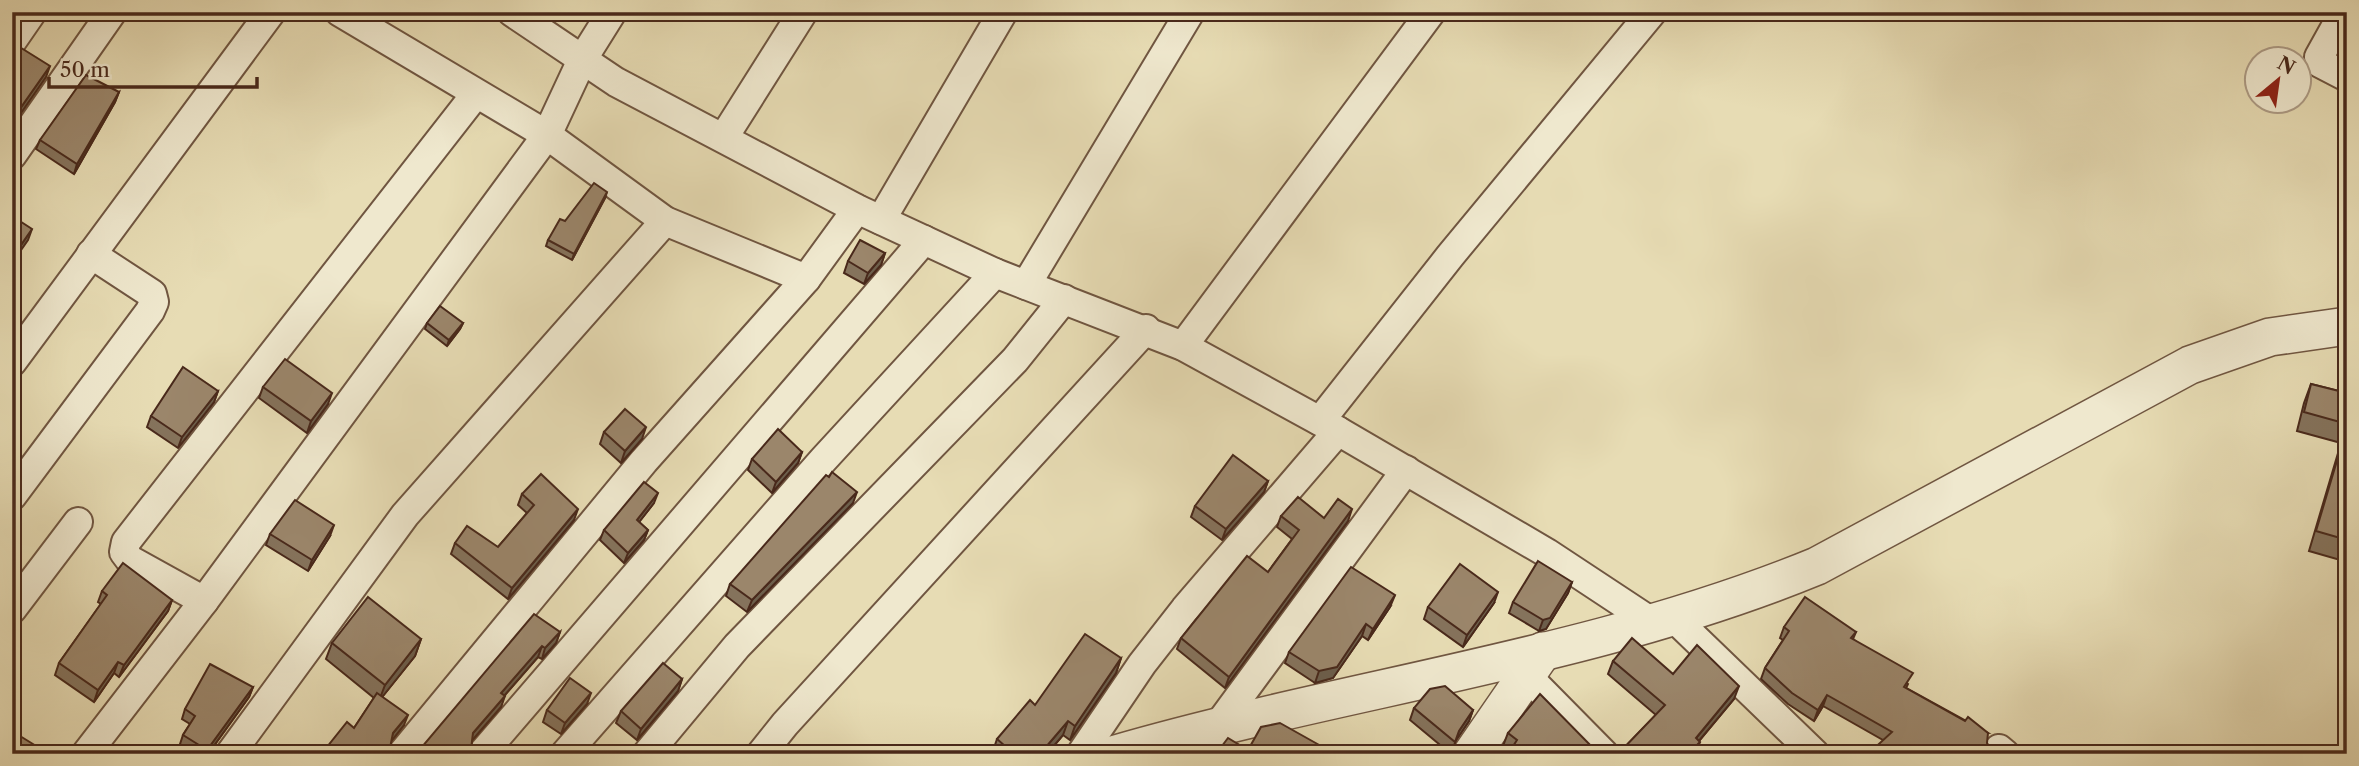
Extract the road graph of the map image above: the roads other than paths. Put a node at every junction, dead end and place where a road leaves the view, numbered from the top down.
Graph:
1 (32, 12) edge
2 (112, 12) edge
3 (271, 12) edge
4 (341, 12) edge
5 (512, 12) edge
6 (612, 12) edge
7 (803, 12) edge
8 (1003, 12) edge
9 (1191, 12) edge
10 (1652, 12) edge
11 (2344, 12) edge
12 (1424, 14) edge
13 (12, 41) edge
14 (582, 60) junction
15 (2347, 77) edge
16 (475, 94) junction
17 (547, 135) junction
18 (724, 137) junction
19 (12, 155) edge
20 (869, 214) junction
21 (665, 221) junction
22 (924, 240) junction
23 (92, 254) junction
24 (995, 273) junction
25 (806, 279) junction
26 (1026, 285) junction
27 (1064, 299) junction
28 (2347, 326) edge
29 (1146, 329) junction
30 (1183, 346) junction
31 (12, 362) edge
32 (1329, 426) junction
33 (1406, 470) junction
34 (12, 496) edge
35 (78, 522) dead end
36 (204, 601) junction
37 (12, 609) edge
38 (1661, 619) junction
39 (1535, 664) junction
40 (1205, 741) edge
41 (1482, 750) edge
42 (573, 751) edge
43 (86, 754) edge
44 (230, 754) edge
45 (402, 754) edge
46 (482, 754) edge
47 (647, 754) edge
48 (761, 754) edge
49 (1081, 754) edge
50 (1116, 754) edge
51 (1604, 754) edge
52 (1815, 754) edge

1 - 13 street
2 - 19 street
3 - 23 street
4 - 16 street
5 - 14 street
6 - 14 street
7 - 18 street
8 - 20 street
9 - 26 street
10 - 32 street
11 - 15 street
12 - 30 street
14 - 17 street
14 - 18 street
16 - 17 street
16 - 36 street
17 - 21 street
17 - 36 street
18 - 20 street
20 - 22 street
20 - 25 street
21 - 25 street
21 - 44 street
22 - 24 street
22 - 46 street
23 - 31 street
23 - 34 street
24 - 26 street
24 - 42 street
25 - 45 street
26 - 27 street
27 - 29 street
27 - 47 street
28 - 38 street
29 - 30 street
29 - 48 street
30 - 32 street
32 - 33 street
32 - 49 street
33 - 38 street
33 - 40 street
35 - 37 street
36 - 43 street
38 - 39 street
38 - 52 street
39 - 40 street
39 - 41 street
39 - 51 street
40 - 50 street

